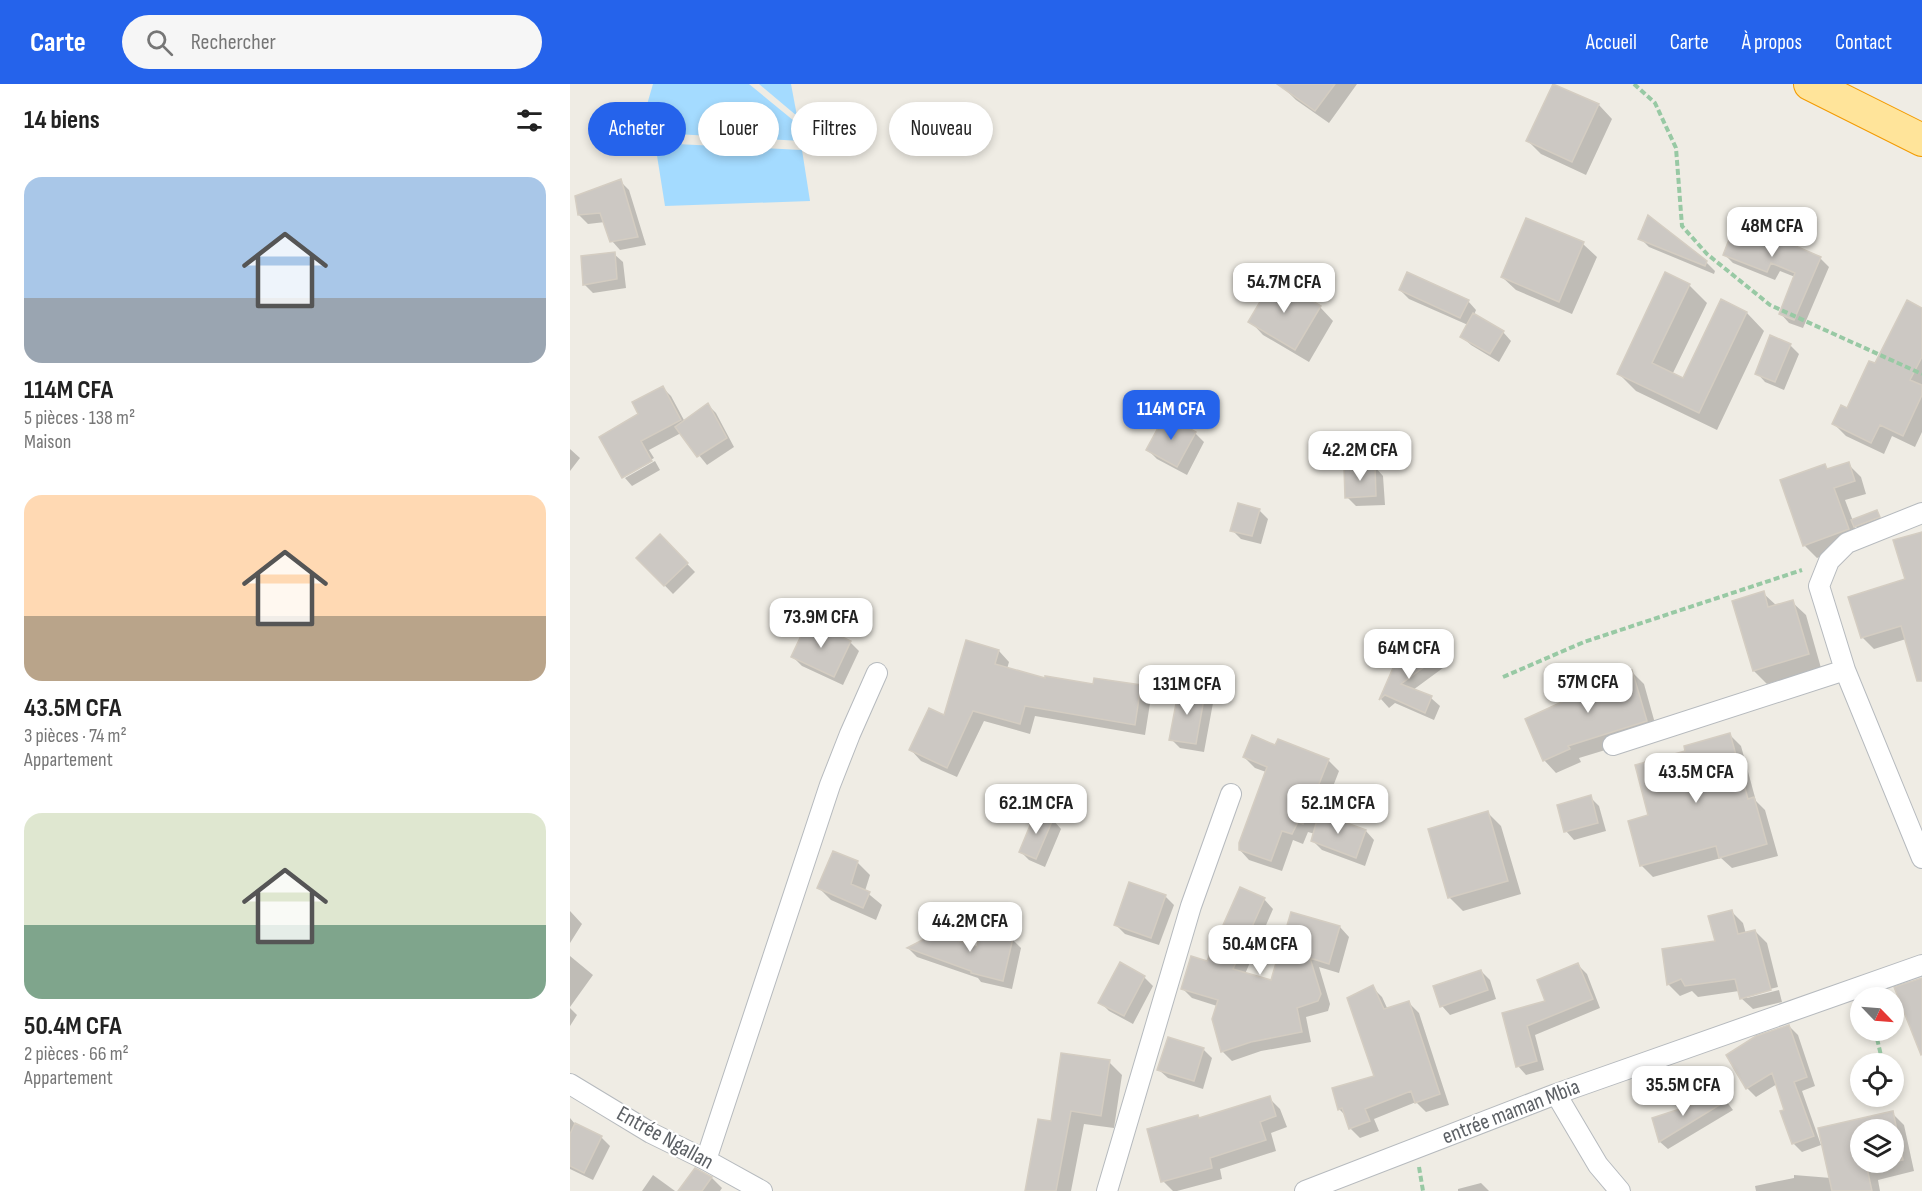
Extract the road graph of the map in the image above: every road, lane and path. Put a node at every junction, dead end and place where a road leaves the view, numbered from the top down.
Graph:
1 (1634, 84) edge
2 (1823, 87) edge
3 (1922, 140) edge
4 (1922, 374) edge
5 (1922, 513) edge
6 (1829, 561) junction
7 (1845, 670) junction
8 (876, 673) dead end
9 (1503, 677) dead end
10 (1613, 745) dead end
11 (1231, 794) dead end
12 (1922, 858) edge
13 (1922, 965) edge
14 (570, 1084) edge
15 (1556, 1094) junction
16 (706, 1160) junction
17 (762, 1191) edge
18 (1107, 1191) edge
19 (1305, 1191) edge
20 (1620, 1191) edge

1 - 4 path
2 - 3 highway
5 - 6 street
6 - 7 street
6 - 9 path
7 - 10 street
7 - 12 street
8 - 16 street
11 - 18 street
13 - 15 street, entrée maman Mbia
14 - 16 street, Entrée Ngallan
15 - 19 street, entrée maman Mbia
15 - 20 street
16 - 17 street, Entrée Ngallan

